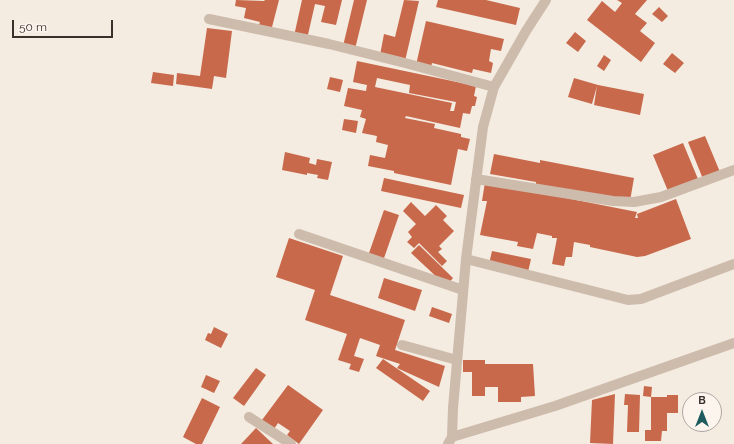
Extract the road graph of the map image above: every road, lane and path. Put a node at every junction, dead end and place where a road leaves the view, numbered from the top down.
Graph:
1 (546, 0) edge
2 (209, 19) dead end
3 (494, 87) junction
4 (734, 170) edge
5 (476, 180) junction
6 (299, 234) dead end
7 (466, 260) junction
8 (734, 264) edge
9 (463, 290) junction
10 (734, 344) edge
11 (402, 345) dead end
12 (457, 360) junction
13 (249, 417) dead end
14 (450, 440) edge
15 (291, 444) edge

1 - 3 street
2 - 3 street
3 - 5 street
4 - 5 street
5 - 7 street
6 - 9 street
7 - 8 street
7 - 9 street
9 - 12 street
10 - 14 street
11 - 12 street
12 - 14 street
13 - 15 street

